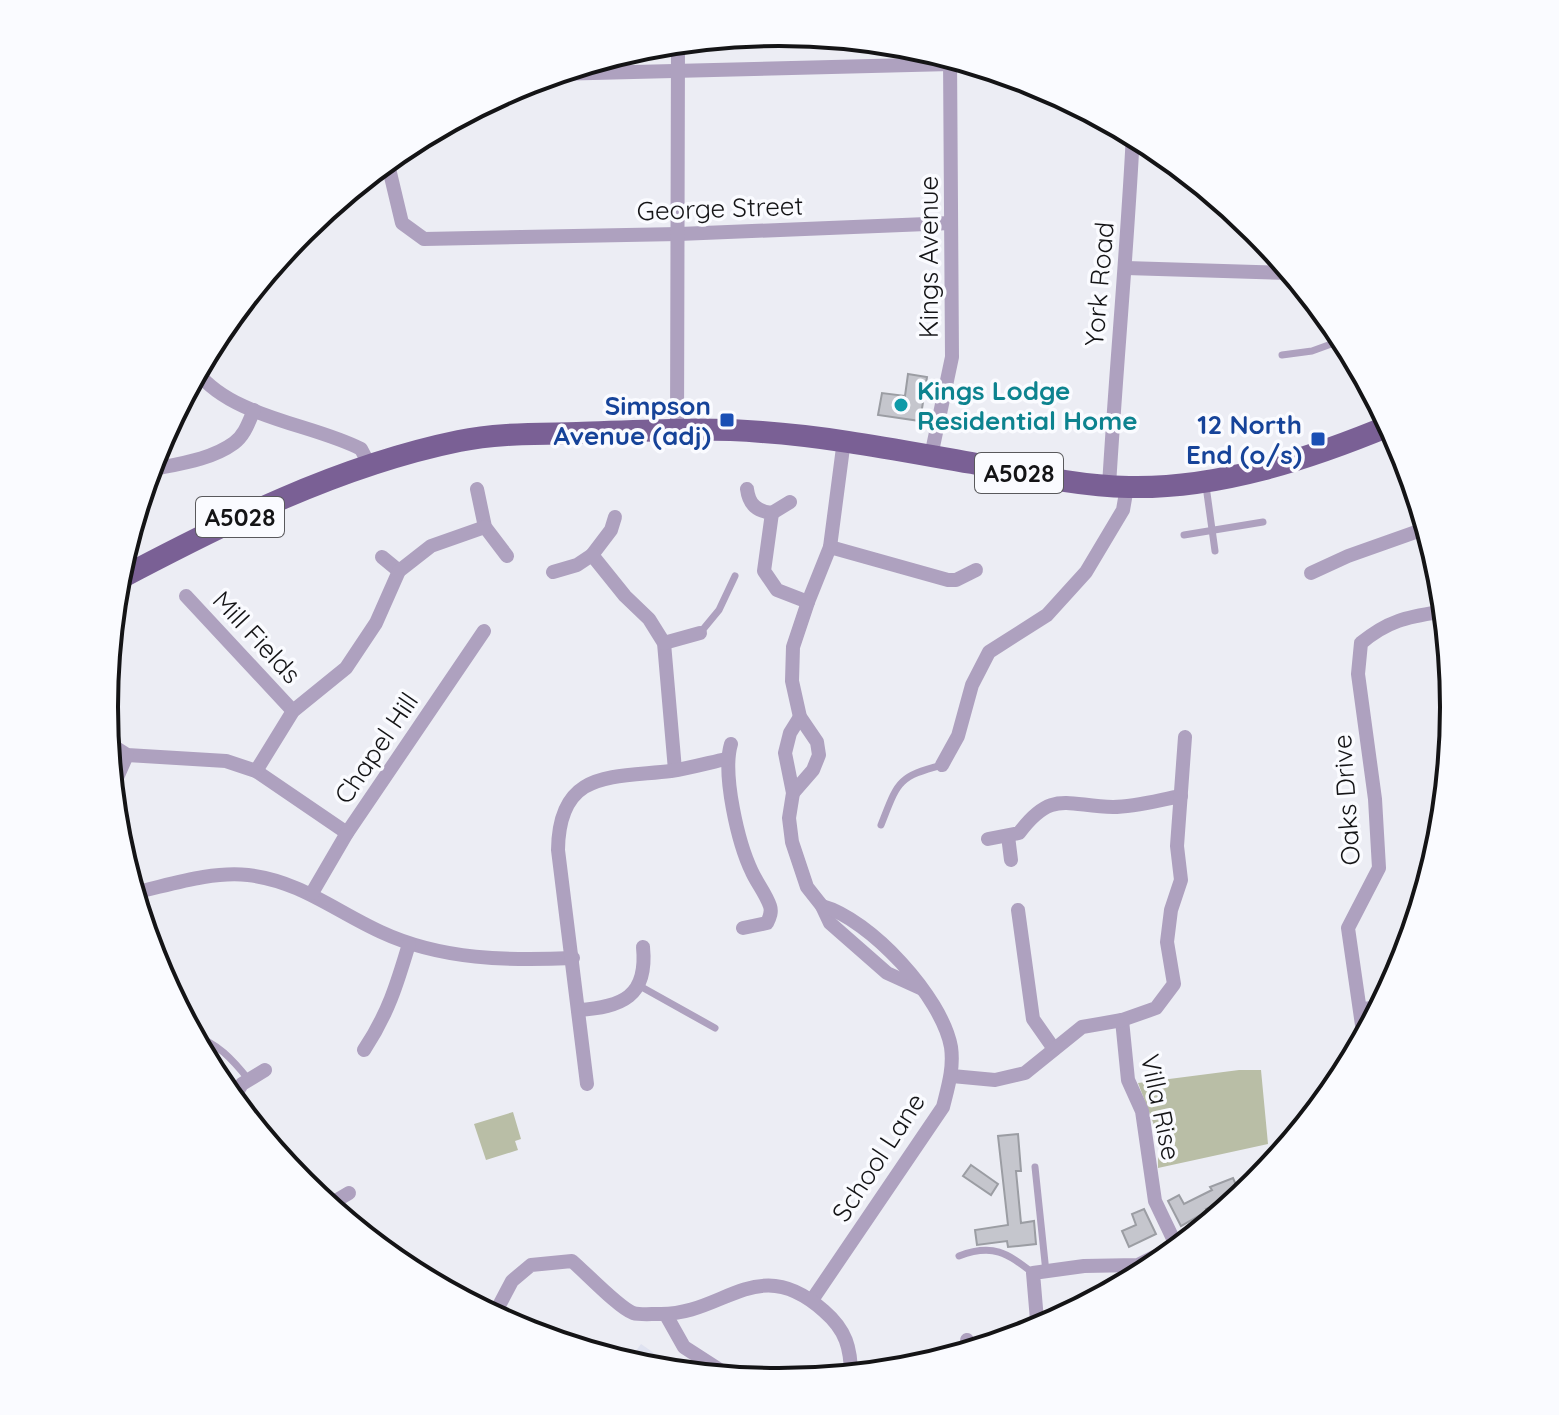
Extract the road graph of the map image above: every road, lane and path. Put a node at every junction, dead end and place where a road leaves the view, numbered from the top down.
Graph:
1 (678, 54) edge
2 (919, 61) edge
3 (951, 69) edge
4 (678, 71) junction
5 (594, 73) edge
6 (1132, 148) edge
7 (390, 173) edge
8 (951, 223) junction
9 (679, 234) junction
10 (1126, 268) junction
11 (1278, 273) edge
12 (1332, 344) edge
13 (1282, 355) dead end
14 (205, 381) edge
15 (254, 410) junction
16 (1380, 429) edge
17 (677, 431) junction
18 (844, 440) junction
19 (931, 456) junction
20 (370, 466) junction
21 (163, 467) edge
22 (1205, 481) junction
23 (1118, 486) junction
24 (477, 489) dead end
25 (747, 489) dead end
26 (790, 502) dead end
27 (772, 513) junction
28 (615, 517) dead end
29 (1263, 522) dead end
30 (485, 527) junction
31 (1211, 530) junction
32 (1417, 532) edge
33 (1184, 535) dead end
34 (830, 547) junction
35 (1215, 551) dead end
36 (592, 555) junction
37 (507, 556) dead end
38 (382, 557) dead end
39 (976, 570) dead end
40 (399, 571) junction
41 (132, 572) edge
42 (553, 572) dead end
43 (1311, 573) dead end
44 (735, 576) dead end
45 (186, 596) dead end
46 (808, 602) junction
47 (1434, 613) edge
48 (484, 631) dead end
49 (700, 633) joint
50 (664, 643) junction
51 (293, 711) junction
52 (800, 717) junction
53 (1185, 737) dead end
54 (731, 744) dead end
55 (119, 750) edge
56 (127, 755) junction
57 (726, 759) junction
58 (942, 765) joint
59 (121, 769) edge
60 (675, 770) junction
61 (256, 771) junction
62 (793, 793) junction
63 (1181, 796) junction
64 (881, 825) dead end
65 (347, 833) junction
66 (1008, 836) junction
67 (988, 839) dead end
68 (1011, 860) dead end
69 (144, 890) edge
70 (312, 893) junction
71 (1018, 910) dead end
72 (743, 928) dead end
73 (409, 944) junction
74 (643, 947) dead end
75 (573, 958) junction
76 (638, 985) junction
77 (1370, 1005) edge
78 (1359, 1006) junction
79 (578, 1010) junction
80 (1122, 1020) junction
81 (1361, 1021) edge
82 (715, 1028) dead end
83 (208, 1040) edge
84 (1054, 1049) junction
85 (364, 1050) dead end
86 (265, 1070) dead end
87 (952, 1076) junction
88 (249, 1080) junction
89 (587, 1084) dead end
90 (239, 1089) edge
91 (1035, 1167) dead end
92 (349, 1193) dead end
93 (338, 1200) edge
94 (1173, 1239) edge
95 (959, 1256) dead end
96 (1135, 1265) edge
97 (1040, 1272) junction
98 (812, 1300) junction
99 (499, 1306) edge
100 (666, 1315) junction
101 (1039, 1316) edge
102 (712, 1365) edge
103 (851, 1365) edge

1 - 4 street
2 - 4 street
3 - 8 street, Kings Avenue
4 - 5 street
4 - 9 street
6 - 10 street, York Road
7 - 9 street, George Street
8 - 9 street, George Street
8 - 19 street, Kings Avenue
9 - 17 street
10 - 11 street
10 - 23 street, York Road
12 - 13 lane
14 - 15 street
15 - 20 street
15 - 21 street
16 - 22 main road, A5028
17 - 18 main road, A5028
17 - 20 main road, A5028
18 - 19 main road, A5028
18 - 34 street
19 - 23 main road, A5028
20 - 41 main road, A5028
22 - 23 main road, A5028
22 - 31 lane
23 - 58 street, York Road
24 - 30 street
25 - 27 street
26 - 27 street
27 - 46 street
28 - 36 street
29 - 31 lane
30 - 37 street
30 - 40 street, Mill Fields
31 - 33 lane
31 - 35 lane
32 - 43 street
34 - 39 street
34 - 46 street
36 - 42 street
36 - 50 street
38 - 40 street
40 - 51 street, Mill Fields
44 - 49 lane
45 - 51 street, Mill Fields
46 - 52 street
47 - 78 street, Oaks Drive
48 - 65 street, Chapel Hill
49 - 50 street
50 - 60 street
51 - 61 street, Mill Fields
52 - 62 street, School Lane
52 - 62 street
53 - 63 street
54 - 57 street
55 - 56 street
56 - 59 street
56 - 61 street
57 - 60 street
57 - 72 street
58 - 64 lane
60 - 75 street
61 - 65 street
62 - 87 street, School Lane
63 - 66 street
63 - 80 street
65 - 70 street, Chapel Hill
66 - 67 street
66 - 68 street
69 - 70 street
70 - 73 street
71 - 84 street
73 - 75 street
73 - 85 street
74 - 76 street
75 - 79 street
76 - 79 street
76 - 82 lane
77 - 78 lane
78 - 81 street, Oaks Drive
79 - 89 street
80 - 84 street
80 - 94 street, Villa Rise
83 - 88 lane
84 - 87 street
86 - 88 street
87 - 98 street, School Lane
88 - 90 street
91 - 97 lane
92 - 93 street
95 - 97 lane
96 - 97 street
97 - 101 street
98 - 100 street
98 - 103 street
99 - 100 street
100 - 102 street

